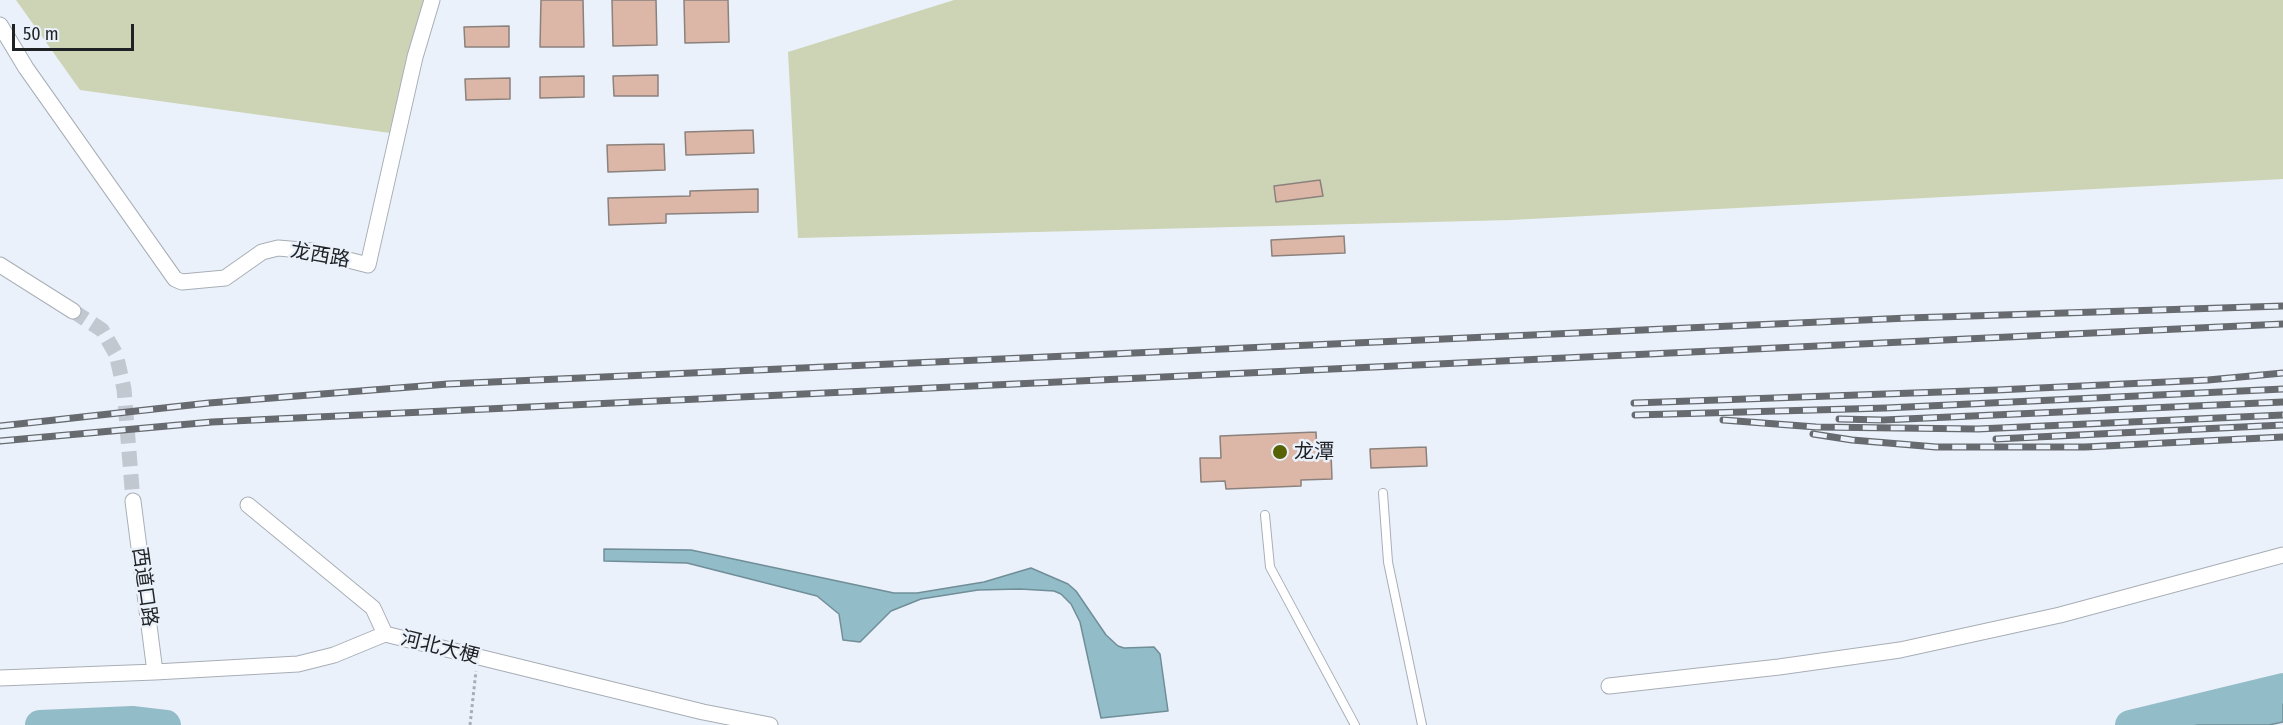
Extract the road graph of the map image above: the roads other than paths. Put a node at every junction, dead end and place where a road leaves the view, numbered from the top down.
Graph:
1 (432, 0) edge
2 (0, 25) edge
3 (0, 265) edge
4 (73, 311) tunnel mouth
5 (1383, 493) dead end
6 (133, 501) tunnel mouth
7 (249, 505) dead end
8 (1265, 514) dead end
9 (2283, 555) edge
10 (385, 634) junction
11 (156, 672) junction
12 (0, 678) edge
13 (1608, 686) dead end
14 (770, 725) edge
15 (1355, 725) edge
16 (1422, 725) edge

1 - 2 street, 龙西路
3 - 4 street
5 - 16 lane
6 - 11 street, 西道口路
7 - 10 street
8 - 15 lane
9 - 13 street
10 - 11 street, 河北大梗
10 - 14 street, 河北大梗
11 - 12 street, 河北大梗

